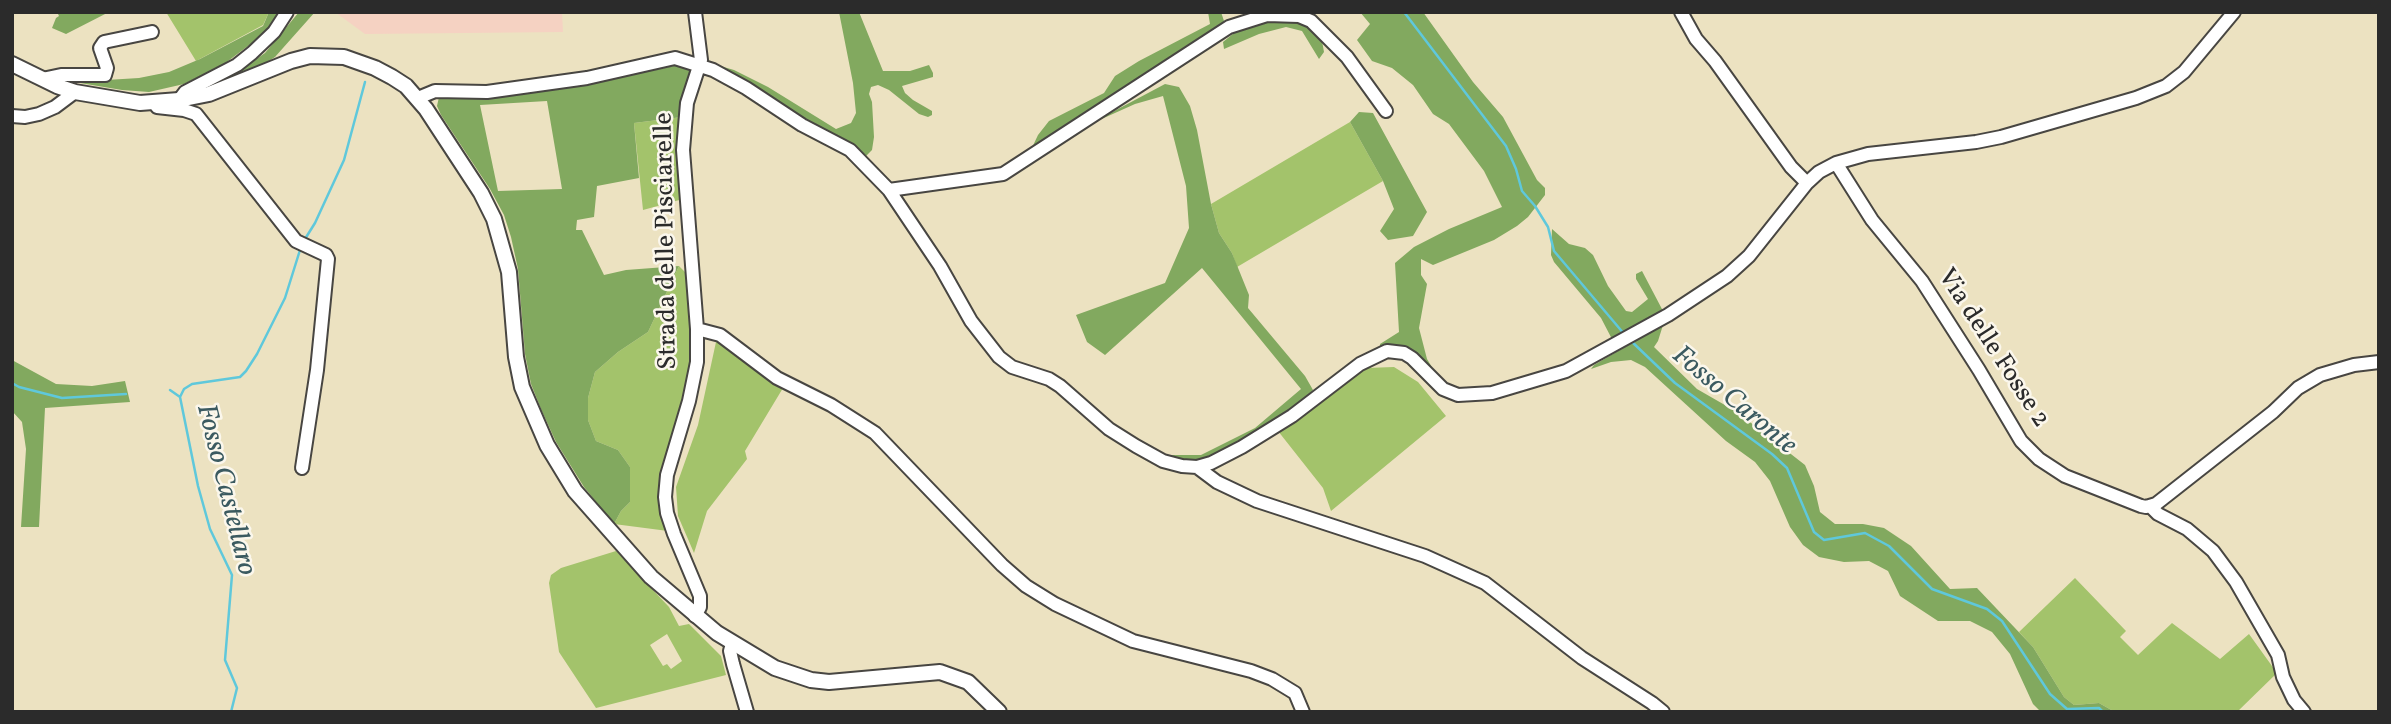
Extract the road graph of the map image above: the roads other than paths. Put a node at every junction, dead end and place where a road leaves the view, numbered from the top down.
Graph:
1 (287, 12) edge
2 (695, 12) edge
3 (1681, 12) edge
4 (2234, 12) edge
5 (152, 32) dead end
6 (12, 64) edge
7 (701, 66) junction
8 (42, 79) junction
9 (75, 92) junction
10 (418, 98) junction
11 (179, 100) junction
12 (154, 102) junction
13 (1386, 111) dead end
14 (12, 116) edge
15 (1836, 163) junction
16 (1807, 183) junction
17 (889, 190) junction
18 (697, 329) junction
19 (2379, 362) edge
20 (1197, 467) junction
21 (302, 468) dead end
22 (2151, 507) junction
23 (695, 616) junction
24 (732, 644) junction
25 (747, 712) edge
26 (999, 712) edge
27 (1303, 712) edge
28 (1663, 712) edge
29 (2304, 712) edge

1 - 11 street
2 - 7 street, Strada delle Pisciarelle
3 - 16 street
4 - 15 street
5 - 8 street
6 - 8 main road
7 - 10 street
7 - 17 street
7 - 18 street, Strada delle Pisciarelle
8 - 9 main road
9 - 12 main road
9 - 14 street
10 - 11 main road
10 - 23 main road
11 - 12 main road
12 - 21 street
13 - 17 street
15 - 16 street
15 - 22 street, Via delle Fosse 2
16 - 20 street
17 - 20 street
18 - 23 street, Strada delle Pisciarelle
18 - 27 street
19 - 22 street
20 - 28 street
22 - 29 street, Via delle Fosse 2
23 - 24 main road
24 - 25 street
24 - 26 main road

